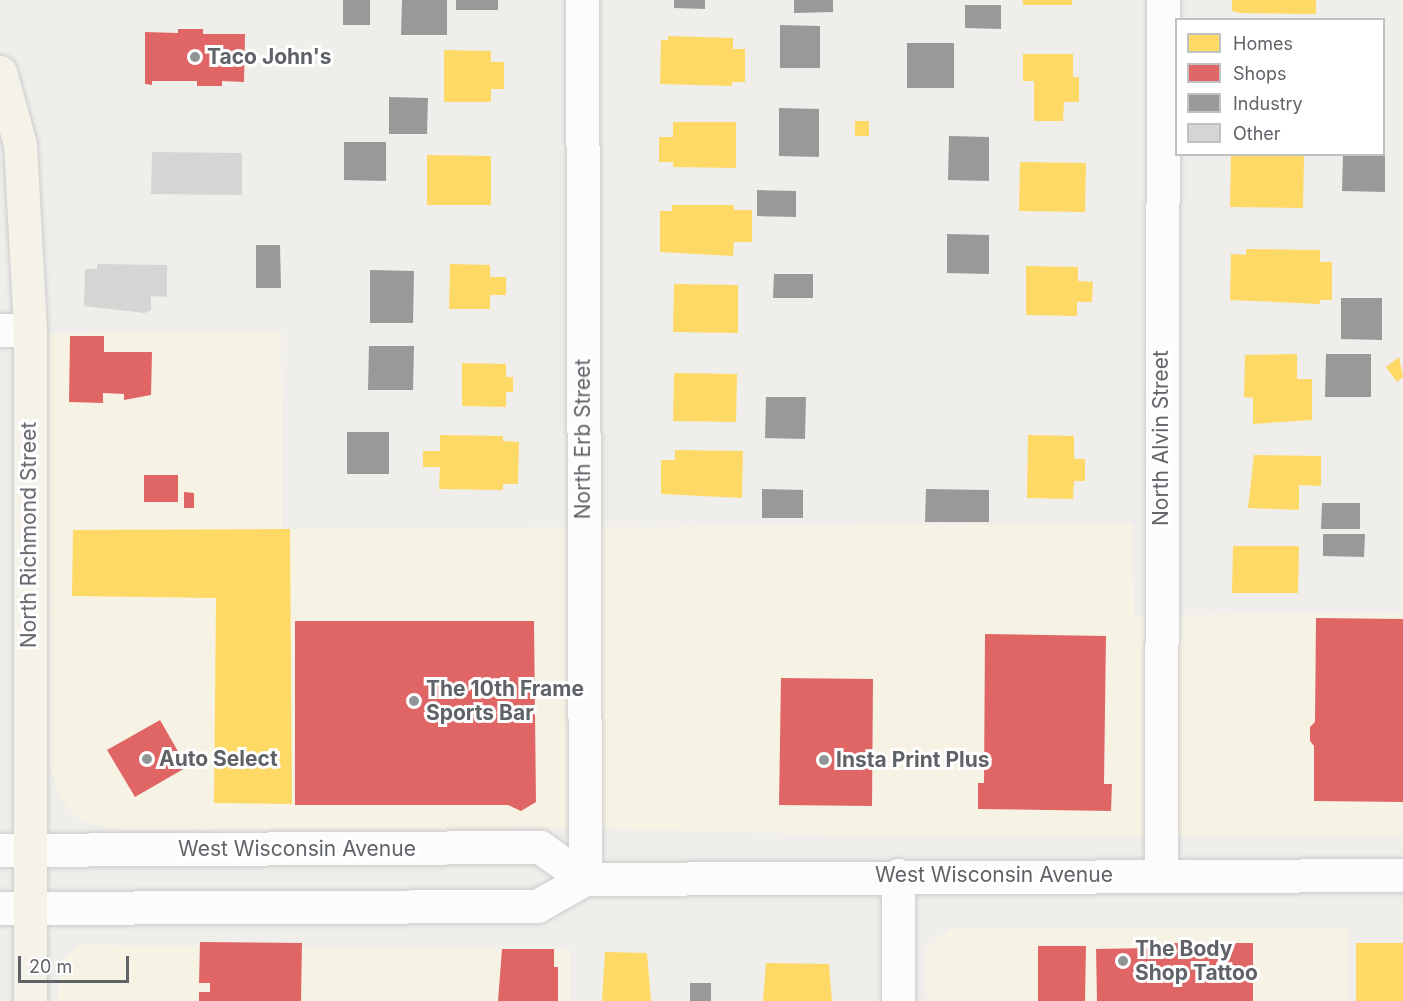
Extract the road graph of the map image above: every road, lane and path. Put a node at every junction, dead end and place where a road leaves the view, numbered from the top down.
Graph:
1 (582, 0) edge
2 (1162, 0) edge
3 (0, 72) edge
4 (15, 330) edge
5 (15, 850) edge
6 (898, 874) junction
7 (1161, 875) junction
8 (1403, 875) edge
9 (585, 879) junction
10 (15, 909) edge
11 (30, 1001) edge
12 (898, 1001) edge

1 - 9 main road, North Erb Street
2 - 7 main road, North Alvin Street
3 - 4 main road, North Richmond Street
4 - 5 main road, North Richmond Street
5 - 9 main road, West Wisconsin Avenue
5 - 10 main road, North Richmond Street
6 - 7 main road, West Wisconsin Avenue
6 - 9 main road, West Wisconsin Avenue
6 - 12 main road
7 - 8 main road, West Wisconsin Avenue
9 - 10 main road, West Wisconsin Avenue
10 - 11 main road, North Richmond Street

